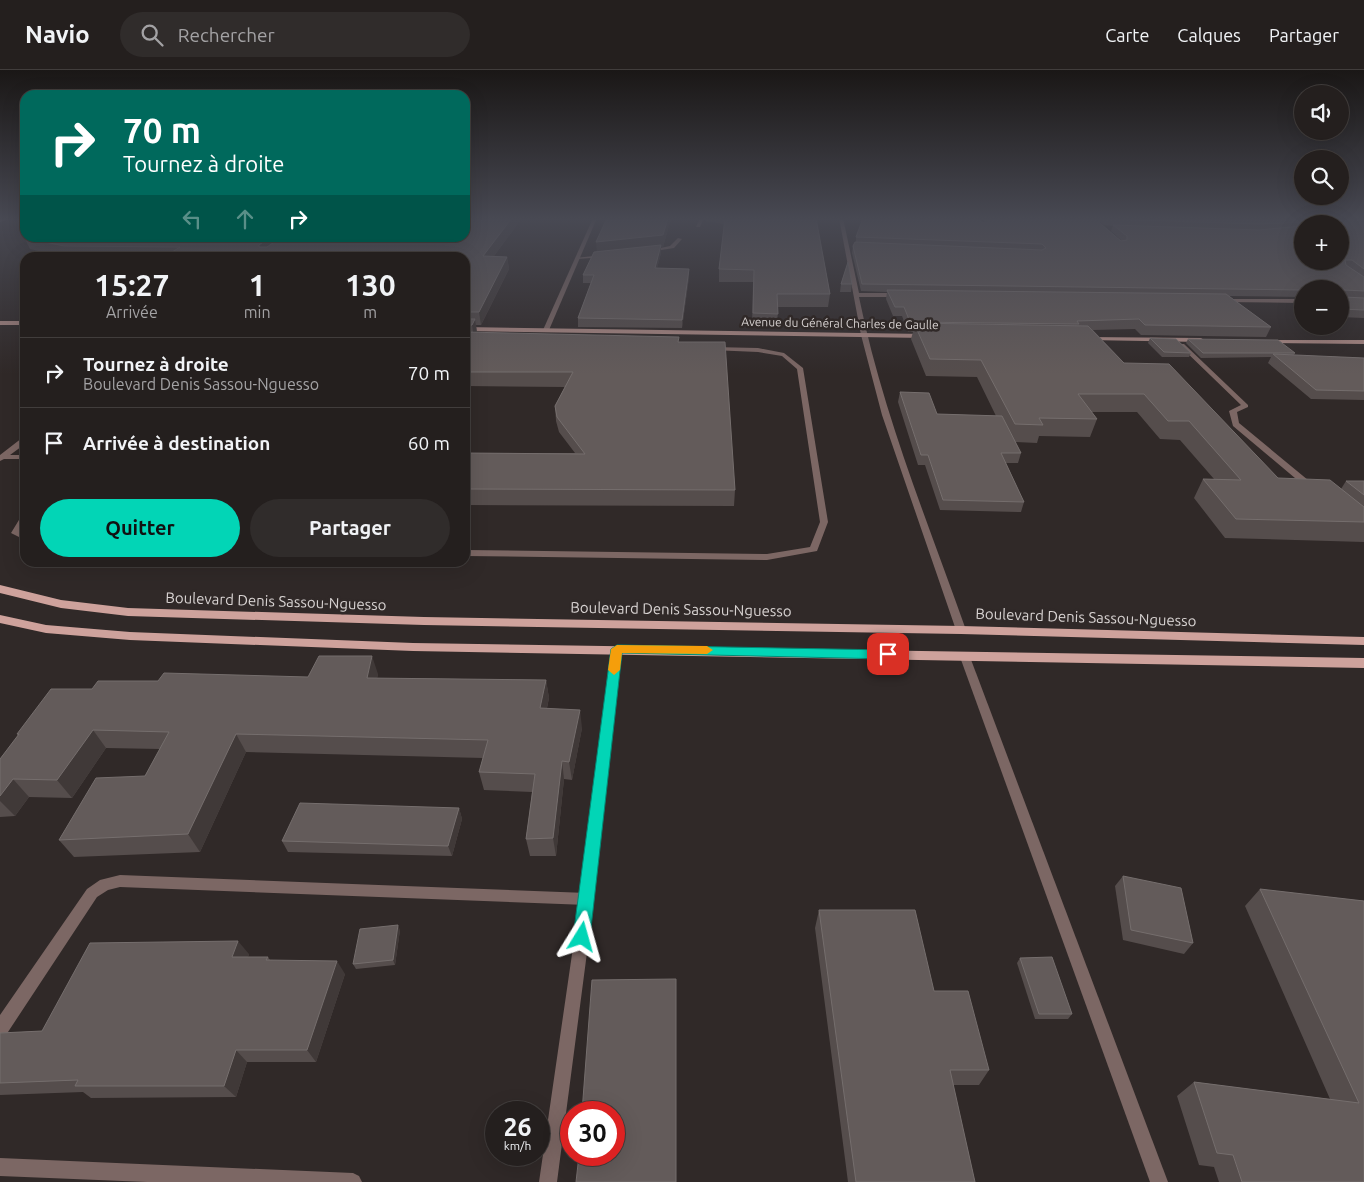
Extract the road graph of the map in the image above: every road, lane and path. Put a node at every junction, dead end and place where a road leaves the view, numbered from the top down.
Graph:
1 (572, 270) edge
2 (852, 270) edge
3 (857, 295) junction
4 (905, 295) edge
5 (1214, 300) edge
6 (1294, 301) edge
7 (0, 323) edge
8 (20, 324) edge
9 (470, 329) edge
10 (546, 330) junction
11 (864, 335) junction
12 (933, 336) edge
13 (1079, 338) edge
14 (1176, 339) junction
15 (1206, 340) edge
16 (1265, 340) edge
17 (1364, 342) edge
18 (709, 348) edge
19 (20, 444) edge
20 (2, 458) edge
21 (20, 458) edge
22 (1320, 495) edge
23 (20, 525) edge
24 (20, 535) edge
25 (470, 553) edge
26 (0, 589) edge
27 (0, 619) edge
28 (961, 630) junction
29 (1364, 641) edge
30 (617, 649) junction
31 (965, 657) junction
32 (1364, 663) edge
33 (587, 899) junction
34 (0, 1029) edge
35 (0, 1167) edge
36 (353, 1182) edge
37 (548, 1182) edge
38 (1159, 1182) edge

1 - 10 street
2 - 3 street
3 - 4 street
3 - 11 street
5 - 6 street
7 - 8 street
9 - 10 street, Avenue du Général Charles de Gaulle
10 - 11 street, Avenue du Général Charles de Gaulle
11 - 12 street, Avenue du Général Charles de Gaulle
11 - 28 street
13 - 14 street
14 - 15 street
14 - 22 street
16 - 17 street
18 - 25 street
19 - 20 street
20 - 21 street
23 - 24 street
26 - 28 main road, Boulevard Denis Sassou-Nguesso
27 - 30 main road
28 - 29 main road, Boulevard Denis Sassou-Nguesso
30 - 31 main road
30 - 33 street
31 - 32 main road
31 - 38 street
33 - 34 street
33 - 37 street
35 - 36 street

